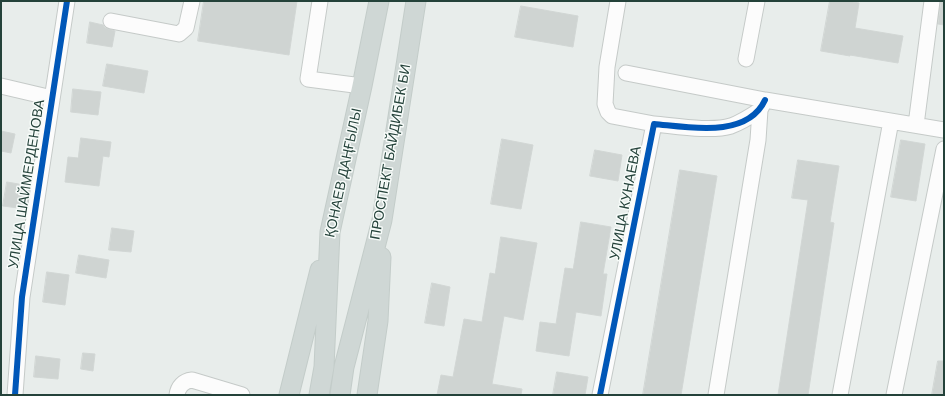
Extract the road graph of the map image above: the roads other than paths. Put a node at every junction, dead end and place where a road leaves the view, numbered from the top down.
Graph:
1 (67, 1) edge
2 (192, 1) edge
3 (320, 1) edge
4 (379, 1) edge
5 (416, 1) edge
6 (618, 1) edge
7 (757, 1) edge
8 (932, 1) edge
9 (111, 21) dead end
10 (746, 58) dead end
11 (626, 73) dead end
12 (1, 86) edge
13 (362, 86) junction
14 (52, 98) junction
15 (763, 105) junction
16 (891, 121) junction
17 (654, 124) junction
18 (916, 125) junction
19 (944, 130) edge
20 (944, 149) edge
21 (382, 220) junction
22 (330, 232) junction
23 (15, 395) edge
24 (177, 395) edge
25 (242, 395) edge
26 (289, 395) edge
27 (320, 395) edge
28 (340, 395) edge
29 (367, 395) edge
30 (600, 395) edge
31 (716, 395) edge
32 (840, 395) edge
33 (894, 395) edge

1 - 14 street, УЛИЦА ШАЙМЕРДЕНОВА
2 - 9 street
3 - 13 street
4 - 13 main road, ҚОНАЕВ ДАҢҒЫЛЫ
5 - 21 main road, ПРОСПЕКТ БАЙДИБЕК БИ
6 - 17 street
7 - 10 street
8 - 18 street
11 - 15 street
12 - 14 street
13 - 22 main road, ҚОНАЕВ ДАҢҒЫЛЫ
14 - 23 street, УЛИЦА ШАЙМЕРДЕНОВА
15 - 16 street
15 - 17 street
15 - 31 street
16 - 18 street
16 - 32 street
17 - 30 street, УЛИЦА КУНАЕВА
18 - 19 street
20 - 33 street
21 - 28 main road, ПРОСПЕКТ БАЙДИБЕК БИ
21 - 29 main road
22 - 26 main road
22 - 27 main road, ҚОНАЕВ ДАҢҒЫЛЫ
24 - 25 street

